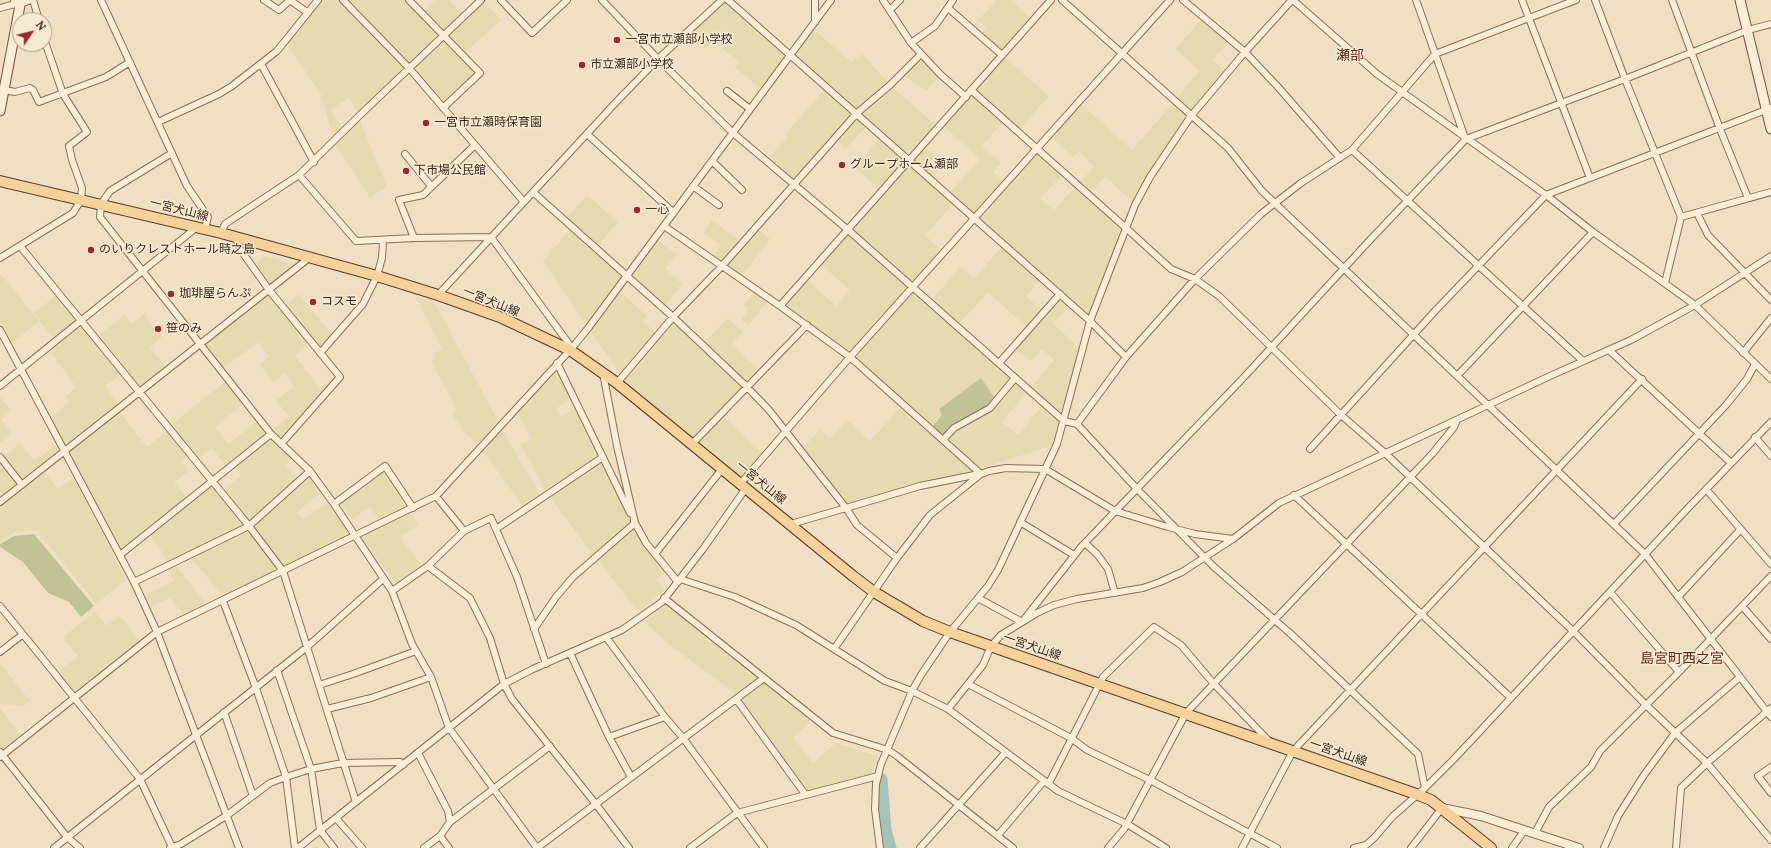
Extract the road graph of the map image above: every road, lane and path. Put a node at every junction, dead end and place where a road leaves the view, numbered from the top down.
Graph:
1 (32, 0) edge
2 (101, 0) edge
3 (264, 0) edge
4 (290, 0) edge
5 (318, 0) edge
6 (343, 0) edge
7 (409, 0) edge
8 (481, 0) edge
9 (501, 0) edge
10 (567, 0) edge
11 (602, 0) edge
12 (612, 0) edge
13 (722, 0) edge
14 (728, 0) edge
15 (815, 0) edge
16 (831, 0) edge
17 (884, 0) edge
18 (900, 0) edge
19 (954, 0) edge
20 (1051, 0) edge
21 (1062, 0) edge
22 (1170, 0) edge
23 (1183, 0) edge
24 (1292, 0) edge
25 (1416, 0) edge
26 (1522, 0) edge
27 (1576, 0) edge
28 (1596, 0) edge
29 (1672, 0) edge
30 (1740, 0) edge
31 (18, 2) edge
32 (607, 5) junction
33 (0, 8) edge
34 (948, 8) junction
35 (890, 10) junction
36 (36, 12) edge
37 (308, 13) junction
38 (1529, 18) junction
39 (815, 22) junction
40 (1771, 24) edge
41 (1748, 30) junction
42 (443, 36) junction
43 (911, 43) junction
44 (48, 52) edge
45 (1245, 52) junction
46 (1692, 52) junction
47 (791, 54) junction
48 (921, 54) junction
49 (1122, 54) junction
50 (1435, 54) junction
51 (1002, 55) junction
52 (658, 59) junction
53 (130, 62) junction
54 (261, 64) junction
55 (409, 68) junction
56 (1625, 79) junction
57 (4, 90) junction
58 (971, 90) junction
59 (727, 91) dead end
60 (1402, 92) junction
61 (62, 94) junction
62 (966, 97) junction
63 (1561, 103) junction
64 (443, 108) junction
65 (750, 109) junction
66 (1768, 109) edge
67 (0, 111) edge
68 (857, 113) junction
69 (1191, 116) junction
70 (158, 122) junction
71 (1771, 128) edge
72 (1720, 129) junction
73 (733, 133) junction
74 (587, 134) junction
75 (1466, 139) junction
76 (475, 145) junction
77 (1038, 148) junction
78 (1352, 150) junction
79 (172, 153) junction
80 (1656, 153) junction
81 (405, 154) dead end
82 (1340, 158) junction
83 (909, 160) junction
84 (712, 161) junction
85 (314, 162) junction
86 (299, 175) junction
87 (1590, 178) junction
88 (0, 181) edge
89 (795, 183) junction
90 (431, 186) junction
91 (693, 186) junction
92 (742, 190) dead end
93 (533, 192) junction
94 (1771, 192) edge
95 (1546, 195) junction
96 (1748, 198) junction
97 (81, 200) junction
98 (1407, 201) junction
99 (524, 202) junction
100 (1275, 203) junction
101 (101, 204) junction
102 (719, 205) dead end
103 (673, 212) junction
104 (1697, 212) junction
105 (1681, 217) junction
106 (975, 218) junction
107 (664, 226) junction
108 (201, 228) junction
109 (1126, 228) junction
110 (847, 229) junction
111 (1593, 232) junction
112 (221, 233) junction
113 (491, 237) junction
114 (236, 238) junction
115 (414, 238) junction
116 (383, 241) junction
117 (20, 246) junction
118 (1771, 256) edge
119 (0, 258) edge
120 (309, 258) junction
121 (722, 266) junction
122 (1478, 267) junction
123 (1344, 269) junction
124 (142, 272) junction
125 (1744, 273) junction
126 (377, 276) junction
127 (626, 276) junction
128 (1196, 279) junction
129 (1665, 283) junction
130 (913, 288) junction
131 (269, 290) junction
132 (1060, 294) junction
133 (438, 295) junction
134 (1771, 300) edge
135 (1695, 305) junction
136 (780, 306) junction
137 (1521, 306) junction
138 (673, 317) junction
139 (1771, 318) edge
140 (82, 321) junction
141 (1090, 321) junction
142 (807, 325) junction
143 (0, 330) edge
144 (1414, 335) junction
145 (199, 344) junction
146 (1270, 347) junction
147 (571, 349) junction
148 (1609, 350) junction
149 (320, 353) junction
150 (1744, 353) junction
151 (850, 357) junction
152 (1126, 357) junction
153 (1583, 361) junction
154 (557, 363) junction
155 (999, 363) junction
156 (1755, 364) junction
157 (20, 370) junction
158 (603, 373) junction
159 (1457, 376) junction
160 (1015, 378) junction
161 (1642, 379) junction
162 (1771, 379) edge
163 (617, 383) junction
164 (0, 386) edge
165 (746, 387) junction
166 (139, 391) junction
167 (1488, 406) junction
168 (1342, 415) junction
169 (1457, 420) junction
170 (1064, 421) junction
171 (1771, 422) edge
172 (1077, 424) junction
173 (785, 432) junction
174 (1699, 433) junction
175 (271, 434) junction
176 (1756, 437) junction
177 (943, 440) junction
178 (281, 444) junction
179 (692, 444) junction
180 (1310, 449) dead end
181 (64, 451) junction
182 (1386, 454) junction
183 (1771, 456) edge
184 (0, 457) edge
185 (603, 457) junction
186 (1731, 462) junction
187 (722, 469) junction
188 (1045, 469) junction
189 (310, 471) junction
190 (1558, 471) junction
191 (981, 474) junction
192 (1410, 477) junction
193 (212, 482) junction
194 (22, 484) junction
195 (743, 485) junction
196 (1137, 489) junction
197 (1706, 489) junction
198 (1294, 495) junction
199 (436, 496) junction
200 (0, 502) edge
201 (334, 504) junction
202 (413, 508) junction
203 (846, 508) junction
204 (1115, 511) junction
205 (1020, 522) junction
206 (635, 523) junction
207 (791, 524) junction
208 (1614, 524) junction
209 (248, 526) junction
210 (496, 529) junction
211 (1177, 529) junction
212 (1740, 530) junction
213 (464, 532) junction
214 (355, 536) junction
215 (1233, 539) junction
216 (1085, 543) junction
217 (1345, 545) junction
218 (1486, 548) junction
219 (656, 554) junction
220 (1645, 554) junction
221 (120, 555) junction
222 (1074, 555) junction
223 (897, 558) junction
224 (1205, 558) junction
225 (1771, 564) edge
226 (428, 566) junction
227 (283, 571) junction
228 (1771, 576) edge
229 (384, 579) junction
230 (679, 581) junction
231 (134, 582) junction
232 (392, 591) junction
233 (874, 592) junction
234 (1610, 592) junction
235 (1115, 593) junction
236 (1678, 597) junction
237 (664, 598) junction
238 (978, 598) junction
239 (223, 601) junction
240 (0, 606) edge
241 (1742, 606) junction
242 (1422, 615) junction
243 (1274, 620) junction
244 (1022, 622) junction
245 (534, 629) junction
246 (1573, 631) junction
247 (157, 632) junction
248 (950, 632) junction
249 (22, 635) junction
250 (606, 637) junction
251 (1712, 638) junction
252 (1771, 640) edge
253 (991, 646) junction
254 (307, 647) junction
255 (834, 649) junction
256 (416, 651) junction
257 (0, 652) edge
258 (570, 653) junction
259 (546, 664) junction
260 (277, 670) junction
261 (1679, 672) junction
262 (431, 677) junction
263 (1740, 677) junction
264 (764, 678) junction
265 (319, 684) junction
266 (504, 684) junction
267 (968, 684) junction
268 (1100, 684) junction
269 (1214, 684) junction
270 (256, 688) junction
271 (1351, 690) junction
272 (912, 691) junction
273 (1510, 697) junction
274 (75, 698) junction
275 (736, 699) junction
276 (1646, 705) junction
277 (327, 709) junction
278 (948, 709) junction
279 (224, 712) junction
280 (1770, 712) edge
281 (1186, 713) junction
282 (665, 717) junction
283 (449, 728) junction
284 (1675, 732) junction
285 (196, 733) junction
286 (609, 737) junction
287 (683, 738) junction
288 (1071, 738) junction
289 (1272, 743) junction
290 (550, 746) junction
291 (888, 750) junction
292 (1293, 751) junction
293 (1006, 752) junction
294 (418, 753) junction
295 (1, 755) edge
296 (343, 762) junction
297 (1707, 763) junction
298 (403, 765) junction
299 (1771, 767) edge
300 (311, 769) junction
301 (878, 776) junction
302 (286, 777) junction
303 (631, 777) junction
304 (140, 779) junction
305 (1150, 780) junction
306 (1047, 782) junction
307 (1425, 788) junction
308 (494, 789) junction
309 (1771, 793) edge
310 (805, 794) junction
311 (1416, 794) junction
312 (253, 796) junction
313 (356, 802) junction
314 (596, 803) junction
315 (959, 804) junction
316 (1442, 808) junction
317 (737, 813) junction
318 (226, 816) junction
319 (336, 818) junction
320 (450, 822) junction
321 (1127, 824) junction
322 (320, 830) junction
323 (1524, 831) junction
324 (1250, 833) junction
325 (1535, 834) junction
326 (998, 835) junction
327 (440, 836) junction
328 (68, 837) junction
329 (1771, 840) edge
330 (171, 847) edge
331 (1367, 847) edge
332 (54, 848) edge
333 (80, 848) edge
334 (239, 848) edge
335 (296, 848) edge
336 (334, 848) edge
337 (362, 848) edge
338 (424, 848) edge
339 (449, 848) edge
340 (537, 848) edge
341 (629, 848) edge
342 (690, 848) edge
343 (764, 848) edge
344 (880, 848) edge
345 (920, 848) edge
346 (1014, 848) edge
347 (1108, 848) edge
348 (1166, 848) edge
349 (1242, 848) edge
350 (1277, 848) edge
351 (1354, 848) edge
352 (1411, 848) edge
353 (1491, 848) edge
354 (1512, 848) edge
355 (1579, 848) edge
356 (1604, 848) edge
357 (1676, 848) edge

1 - 31 street
1 - 36 street
2 - 53 street
3 - 4 street
4 - 37 street
5 - 37 street
6 - 55 street
7 - 42 street
8 - 42 street
9 - 10 street
11 - 32 street
12 - 32 street
13 - 52 street
14 - 47 street
15 - 39 street
16 - 39 street
17 - 35 street
18 - 35 street
19 - 34 street
20 - 51 street
21 - 49 street
22 - 49 street
23 - 45 street
24 - 45 street
24 - 60 street
25 - 50 street
26 - 38 street
27 - 38 street
28 - 56 street
29 - 46 street
30 - 41 main road
31 - 33 street
31 - 57 main road
32 - 52 street
34 - 43 street
34 - 51 street
35 - 43 street
37 - 54 street
38 - 50 street
38 - 63 street
39 - 47 street
40 - 41 street
41 - 46 street
41 - 66 main road
42 - 55 street
42 - 64 street
43 - 48 street
44 - 61 street
45 - 69 street
45 - 82 street
46 - 56 street
46 - 72 street
47 - 65 street
47 - 68 street
48 - 62 street
48 - 68 street
49 - 69 street
49 - 77 street
50 - 60 street
50 - 75 street
51 - 58 street
52 - 73 street
52 - 74 street
53 - 61 street
53 - 70 street
54 - 70 street
54 - 85 street
55 - 64 street
55 - 85 street
56 - 63 street
56 - 80 street
57 - 61 street
57 - 67 main road
58 - 62 street
58 - 77 street
59 - 65 street
60 - 75 street
60 - 78 street
61 - 97 street
62 - 83 street
63 - 75 street
63 - 87 street
64 - 76 street
65 - 73 street
66 - 71 main road
66 - 72 street
68 - 83 street
68 - 89 street
69 - 100 street
69 - 109 street
70 - 79 street
72 - 80 street
72 - 96 street
73 - 84 street
73 - 89 street
74 - 93 street
74 - 103 street
75 - 95 street
75 - 98 street
76 - 90 street
76 - 99 street
77 - 106 street
77 - 109 street
78 - 82 street
78 - 98 street
79 - 101 street
79 - 108 street
80 - 87 street
80 - 105 street
81 - 90 street
82 - 100 street
83 - 106 street
83 - 110 street
84 - 91 street
84 - 92 street
85 - 86 street
86 - 112 street
86 - 116 street
87 - 95 street
88 - 97 main road, 一宮犬山線
89 - 110 street
89 - 121 street
90 - 115 street
91 - 102 street
91 - 103 street
93 - 99 street
93 - 127 street
94 - 96 street
95 - 111 street
95 - 122 street
96 - 104 street
97 - 101 main road, 一宮犬山線
97 - 117 street
98 - 122 street
98 - 123 street
99 - 113 street
100 - 123 street
100 - 128 street
101 - 108 main road, 一宮犬山線
101 - 124 street
103 - 107 street
104 - 105 street
104 - 125 street
105 - 129 street
106 - 130 street
106 - 132 street
107 - 121 street
107 - 127 street
108 - 112 main road, 一宮犬山線
108 - 124 street
109 - 128 street
109 - 141 street
110 - 130 street
110 - 136 street
111 - 129 street
111 - 137 street
112 - 114 main road, 一宮犬山線
113 - 115 street
113 - 133 street
113 - 147 street
114 - 120 main road, 一宮犬山線
114 - 131 street
115 - 116 street
116 - 126 street
117 - 119 street
117 - 140 street
118 - 125 street
120 - 126 main road, 一宮犬山線
120 - 131 street
121 - 136 street
121 - 138 street
122 - 137 street
122 - 144 street
123 - 144 street
123 - 146 street
124 - 140 street
124 - 145 street
125 - 134 street
125 - 135 street
126 - 133 main road, 一宮犬山線
126 - 149 street
127 - 138 street
127 - 147 street
128 - 146 street
128 - 152 street
129 - 135 street
130 - 151 street
130 - 155 street
131 - 145 street
131 - 149 street
132 - 141 street
132 - 155 street
133 - 147 main road, 一宮犬山線
135 - 148 street
135 - 150 street
136 - 142 street
137 - 153 street
137 - 159 street
138 - 163 street
138 - 165 street
139 - 150 street
140 - 157 street
140 - 166 street
141 - 152 street
141 - 170 street
142 - 151 street
142 - 165 street
143 - 157 street
144 - 159 street
144 - 168 street
145 - 166 street
145 - 175 street
146 - 168 street
146 - 196 street
147 - 154 street
147 - 158 main road, 一宮犬山線
148 - 153 street
148 - 161 street
149 - 178 street
150 - 156 street
151 - 173 street
151 - 177 street
152 - 172 street
153 - 167 street
154 - 185 street
154 - 199 street
155 - 160 street
156 - 162 street
156 - 174 street
157 - 164 street
157 - 181 street
158 - 163 main road, 一宮犬山線
158 - 206 street
159 - 167 street
160 - 170 street
160 - 177 street
161 - 174 street
161 - 190 street
163 - 179 main road, 一宮犬山線
165 - 173 street
165 - 179 street
166 - 181 street
166 - 193 street
167 - 169 street
167 - 190 street
168 - 180 street
168 - 182 street
169 - 182 street
169 - 192 street
170 - 172 street
170 - 188 street
171 - 176 street
172 - 196 street
173 - 195 street
173 - 203 street
174 - 186 street
174 - 208 street
175 - 178 street
175 - 193 street
176 - 183 street
176 - 186 street
177 - 191 street
178 - 189 street
179 - 187 main road, 一宮犬山線
181 - 194 street
181 - 221 street
182 - 192 street
182 - 198 street
184 - 194 street
185 - 206 street
185 - 210 street
186 - 197 street
187 - 195 main road, 一宮犬山線
187 - 219 street
188 - 191 street
188 - 204 street
188 - 205 street
189 - 201 street
189 - 209 street
190 - 208 street
190 - 218 street
191 - 203 street
191 - 223 street
192 - 217 street
192 - 218 street
193 - 209 street
193 - 221 street
194 - 200 street
195 - 207 main road, 一宮犬山線
195 - 230 street
196 - 204 street
196 - 211 street
197 - 212 street
197 - 220 street
198 - 215 street
198 - 217 street
199 - 202 street
199 - 213 street
201 - 202 street
201 - 214 street
202 - 214 street
203 - 207 street
203 - 223 street
204 - 211 street
204 - 216 street
205 - 222 street
205 - 238 street
206 - 219 street
206 - 245 street
207 - 233 main road, 一宮犬山線
208 - 220 street
209 - 227 street
209 - 231 street
210 - 213 street
210 - 245 street
211 - 215 street
211 - 224 street
212 - 225 street
212 - 236 street
213 - 226 street
214 - 227 street
214 - 229 street
215 - 224 street
216 - 222 street
216 - 235 street
217 - 242 street
217 - 243 street
218 - 242 street
218 - 246 street
219 - 230 street
220 - 234 street
220 - 236 street
221 - 231 street
222 - 244 street
223 - 233 street
224 - 235 street
224 - 243 street
226 - 232 street
226 - 266 street
227 - 239 street
227 - 254 street
228 - 241 street
229 - 232 street
229 - 254 street
230 - 237 street
230 - 255 street
231 - 247 street
232 - 256 street
233 - 248 main road, 一宮犬山線
233 - 255 street
234 - 246 street
234 - 261 street
235 - 244 street
236 - 251 street
237 - 250 street
237 - 264 street
238 - 244 street
238 - 248 street
239 - 247 street
239 - 270 street
240 - 249 street
241 - 251 street
241 - 252 street
242 - 271 street
242 - 273 street
243 - 269 street
243 - 271 street
244 - 253 street
245 - 259 street
246 - 273 street
246 - 276 street
247 - 274 street
247 - 285 street
248 - 253 main road, 一宮犬山線
248 - 272 street
249 - 257 street
249 - 274 street
250 - 258 street
250 - 282 street
251 - 261 street
251 - 263 street
253 - 267 street
253 - 268 main road, 一宮犬山線
254 - 260 street
254 - 265 street
255 - 272 street
256 - 262 street
256 - 265 street
258 - 259 street
258 - 286 street
259 - 266 street
260 - 270 street
260 - 300 street
261 - 276 street
262 - 277 street
262 - 283 street
263 - 280 street
263 - 284 street
264 - 275 street
264 - 291 street
265 - 277 street
266 - 283 street
266 - 290 street
267 - 278 street
267 - 288 street
268 - 269 street
268 - 281 main road, 一宮犬山線
268 - 288 street
269 - 281 street
269 - 289 street
270 - 279 street
270 - 302 street
271 - 292 street
271 - 307 street
272 - 278 street
272 - 291 street
273 - 307 street
274 - 295 street
274 - 304 street
275 - 287 street
275 - 310 street
276 - 284 street
276 - 325 street
277 - 296 street
278 - 293 street
279 - 285 street
279 - 312 street
280 - 297 street
281 - 289 main road, 一宮犬山線
281 - 305 street
282 - 286 street
282 - 287 street
283 - 294 street
283 - 308 street
284 - 297 street
284 - 356 street
285 - 304 street
285 - 318 street
286 - 303 street
287 - 303 street
287 - 317 street
288 - 305 street
288 - 306 street
289 - 292 main road, 一宮犬山線
290 - 308 street
290 - 314 street
291 - 301 street
291 - 315 street
292 - 311 main road, 一宮犬山線
292 - 324 street
293 - 306 street
293 - 315 street
294 - 298 street
294 - 320 street
295 - 328 street
296 - 298 street
296 - 300 street
296 - 313 street
297 - 329 street
297 - 357 street
298 - 313 street
299 - 309 street
300 - 302 street
300 - 322 street
301 - 310 street
301 - 344 street
302 - 312 street
302 - 335 street
303 - 314 street
304 - 328 street
304 - 330 street
305 - 321 street
305 - 324 street
306 - 321 street
306 - 326 street
307 - 311 street
308 - 320 street
308 - 340 street
310 - 317 street
311 - 316 main road, 一宮犬山線
311 - 331 street
312 - 318 street
313 - 319 street
314 - 340 street
314 - 341 street
315 - 326 street
315 - 345 street
316 - 323 street
316 - 352 street
316 - 353 main road, 一宮犬山線
317 - 342 street
317 - 343 street
318 - 330 street
318 - 334 street
319 - 322 street
319 - 337 street
320 - 327 street
321 - 347 street
321 - 348 street
322 - 335 street
322 - 336 street
323 - 325 street
323 - 354 street
324 - 349 street
324 - 350 street
325 - 355 street
326 - 346 street
327 - 338 street
327 - 339 street
328 - 332 street
328 - 333 street
331 - 351 street

